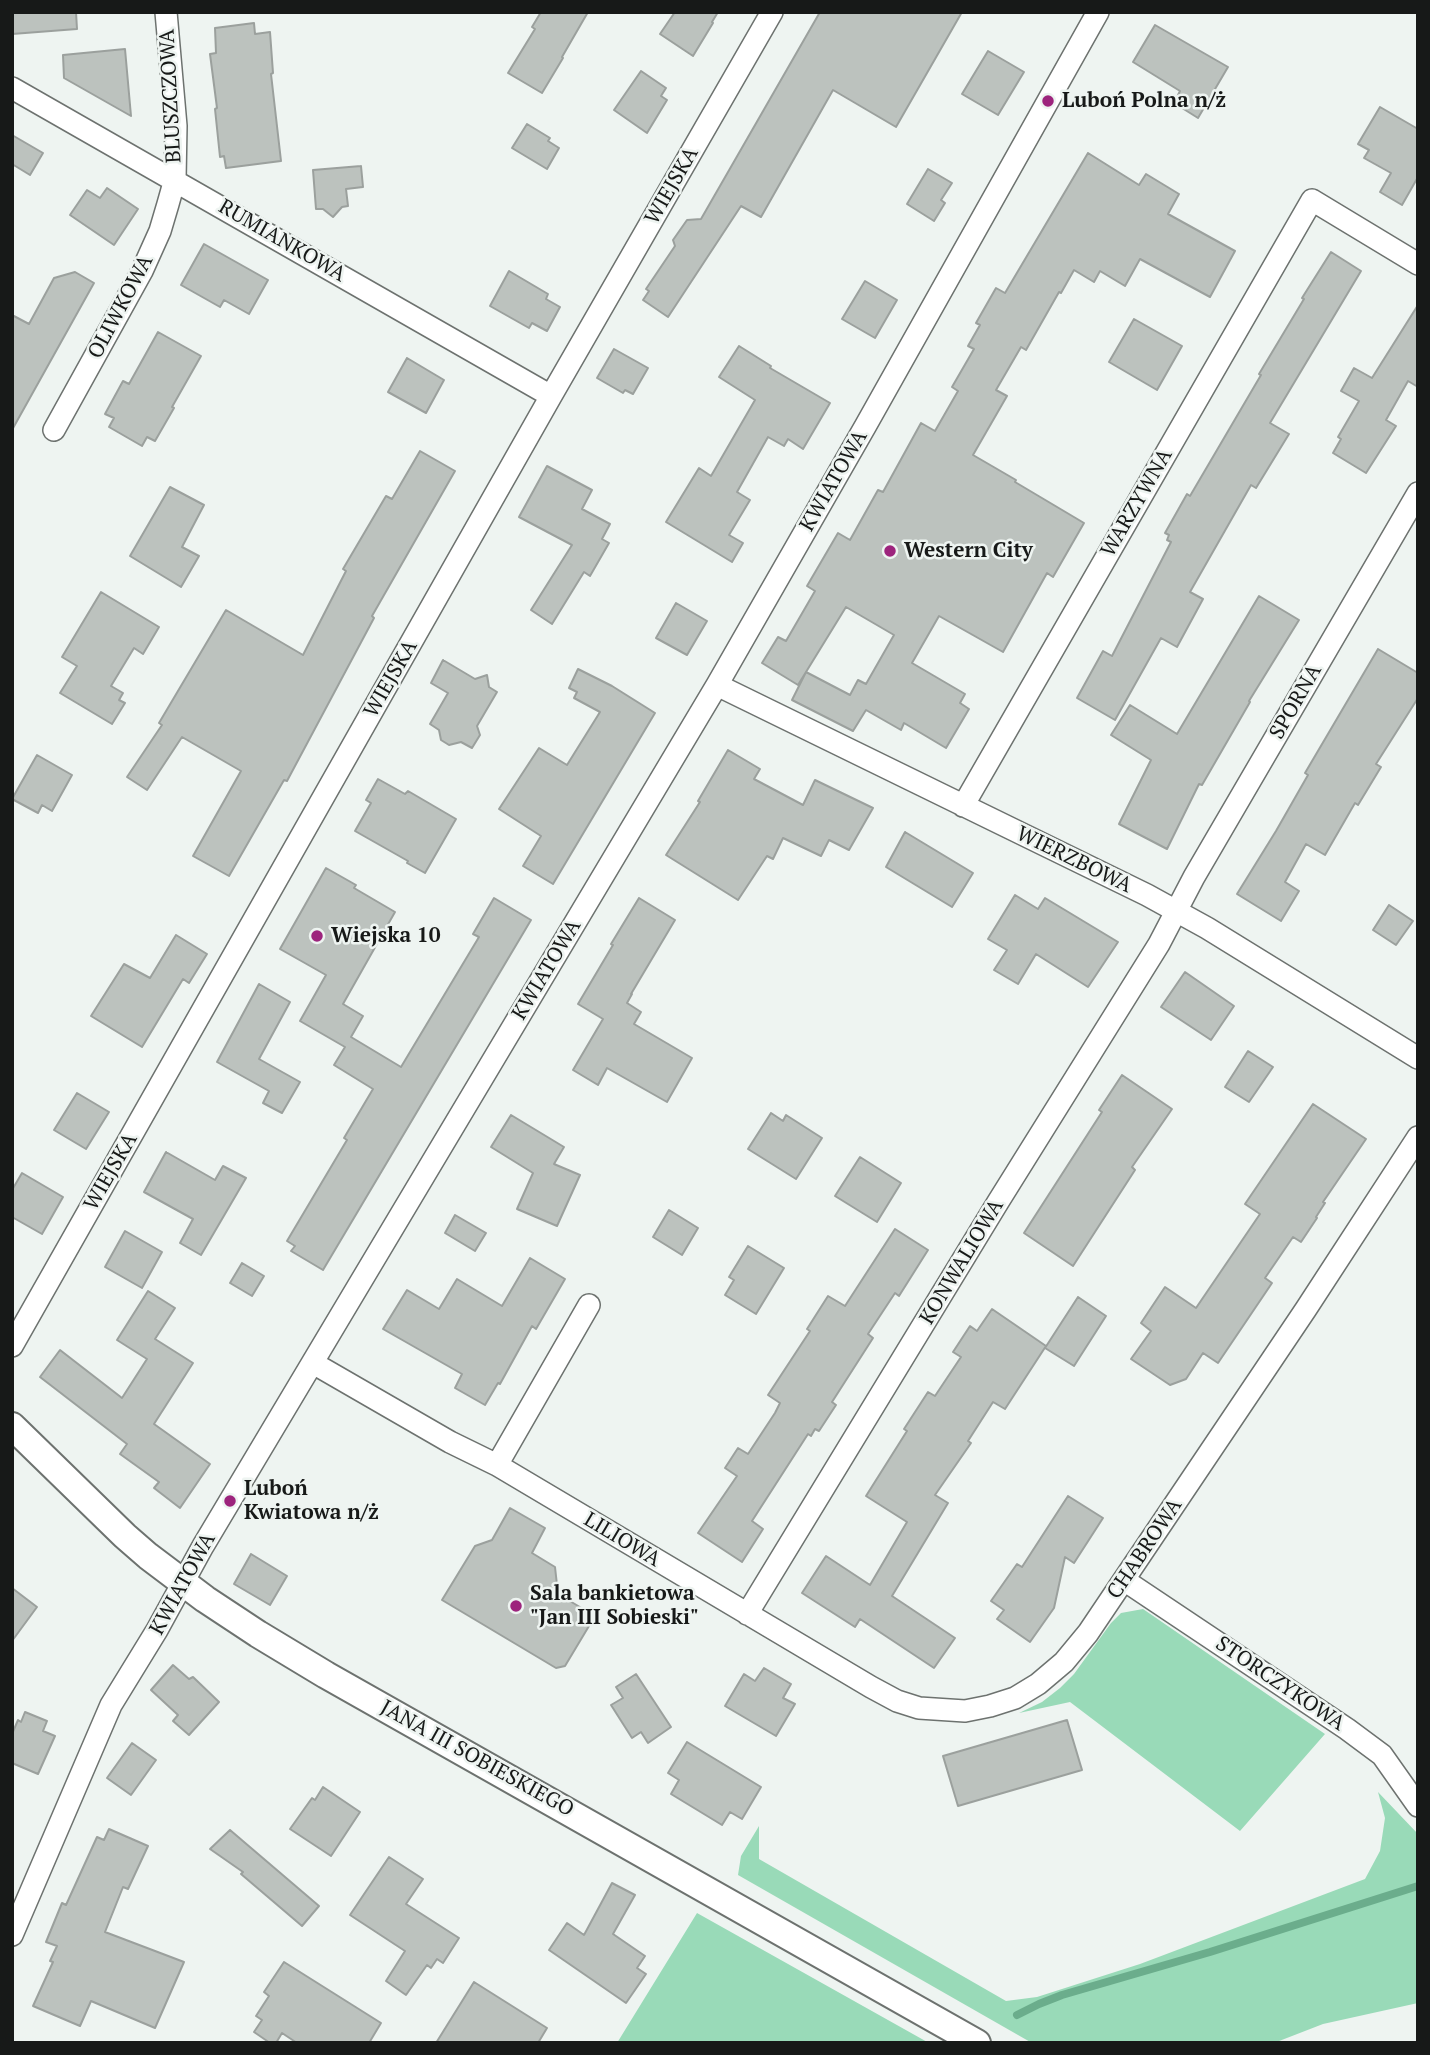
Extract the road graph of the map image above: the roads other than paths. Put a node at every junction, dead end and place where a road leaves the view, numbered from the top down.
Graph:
1 (166, 12) edge
2 (772, 12) edge
3 (1098, 12) edge
4 (12, 88) edge
5 (175, 179) junction
6 (1418, 264) edge
7 (551, 396) junction
8 (54, 430) dead end
9 (1418, 493) edge
10 (717, 685) junction
11 (963, 806) junction
12 (1176, 911) junction
13 (1418, 1058) edge
14 (1418, 1137) edge
15 (589, 1305) dead end
16 (12, 1346) edge
17 (313, 1363) junction
18 (12, 1426) edge
19 (497, 1465) junction
20 (1124, 1580) junction
21 (183, 1583) junction
22 (747, 1614) junction
23 (1418, 1806) edge
24 (12, 1936) edge
25 (977, 2043) edge

1 - 5 street, BLUSZCZOWA
2 - 7 street, WIEJSKA
3 - 10 street, KWIATOWA
4 - 5 street, RUMIANKOWA
5 - 7 street, RUMIANKOWA
5 - 8 street, OLIWKOWA
6 - 11 street, WARZYWNA
7 - 16 street, WIEJSKA
9 - 12 street, SPORNA
10 - 11 street, WIERZBOWA
10 - 17 street, KWIATOWA
11 - 12 street, WIERZBOWA
12 - 13 street, WIERZBOWA
12 - 22 street, KONWALIOWA
14 - 20 street, CHABROWA
15 - 19 street
17 - 19 street, LILIOWA
17 - 21 street, KWIATOWA
18 - 21 street, JANA III SOBIESKIEGO
19 - 22 street, LILIOWA
20 - 22 street, CHABROWA
20 - 23 street, STORCZYKOWA
21 - 24 street, KWIATOWA
21 - 25 street, JANA III SOBIESKIEGO

